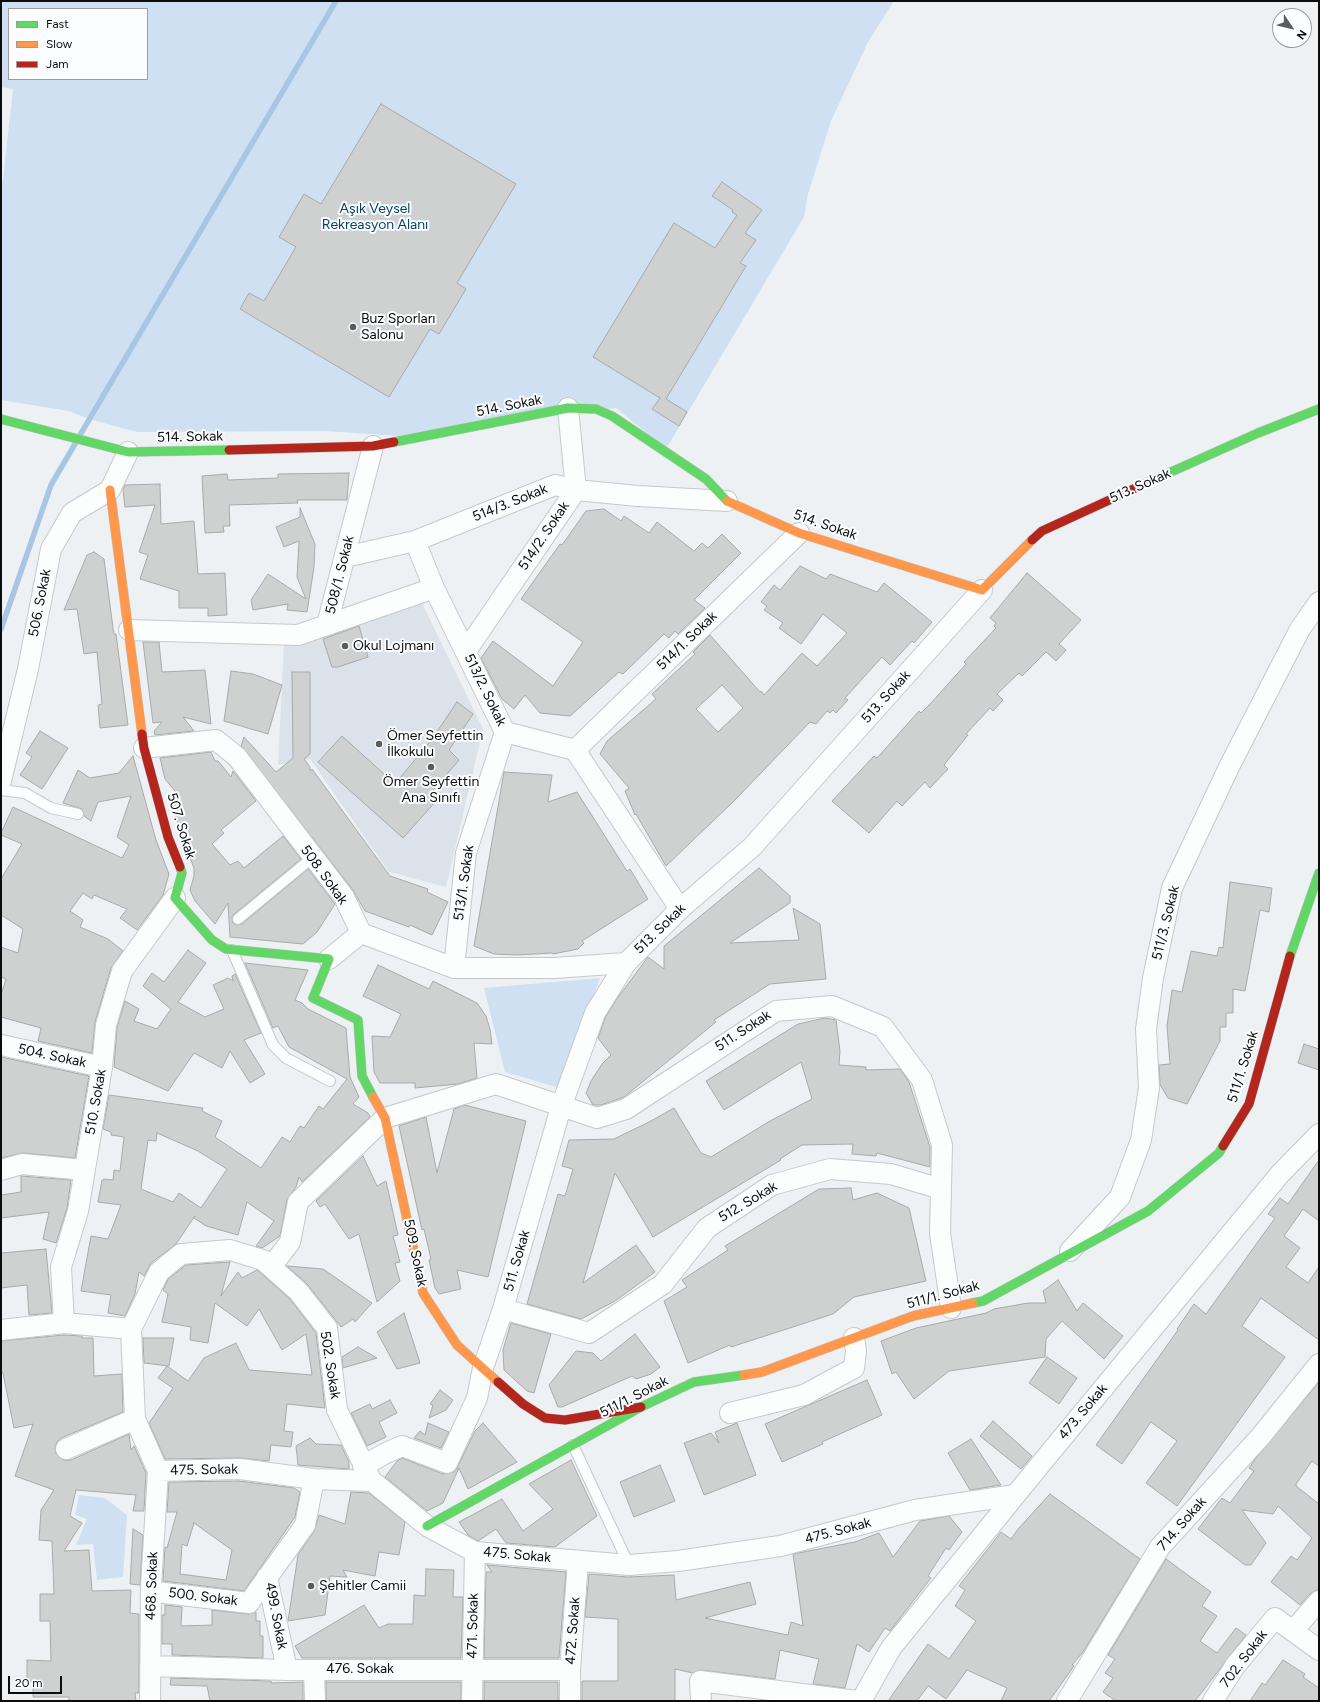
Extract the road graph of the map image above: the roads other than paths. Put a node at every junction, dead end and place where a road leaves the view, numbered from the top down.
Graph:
1 (568, 408) junction
2 (1319, 409) edge
3 (1, 419) edge
4 (373, 446) junction
5 (128, 452) junction
6 (110, 490) junction
7 (576, 490) junction
8 (727, 502) junction
9 (799, 533) junction
10 (415, 541) junction
11 (345, 557) junction
12 (434, 588) junction
13 (982, 590) junction
14 (1319, 602) edge
15 (328, 625) junction
16 (129, 630) junction
17 (466, 651) junction
18 (505, 732) junction
19 (144, 748) junction
20 (575, 750) junction
21 (1, 781) edge
22 (1, 790) edge
23 (78, 814) dead end
24 (312, 858) junction
25 (1319, 873) edge
26 (175, 898) junction
27 (680, 909) junction
28 (238, 919) dead end
29 (361, 933) junction
30 (232, 950) junction
31 (329, 959) junction
32 (626, 963) junction
33 (454, 968) junction
34 (1, 1045) edge
35 (102, 1067) junction
36 (330, 1081) dead end
37 (561, 1107) junction
38 (385, 1118) junction
39 (1319, 1134) edge
40 (1, 1170) edge
41 (84, 1170) junction
42 (941, 1189) junction
43 (1068, 1253) junction
44 (271, 1267) junction
45 (951, 1308) junction
46 (504, 1309) junction
47 (64, 1323) junction
48 (131, 1329) junction
49 (1, 1330) edge
50 (854, 1338) junction
51 (1319, 1364) edge
52 (483, 1368) junction
53 (641, 1407) junction
54 (730, 1413) dead end
55 (135, 1419) junction
56 (573, 1445) junction
57 (66, 1449) dead end
58 (158, 1471) junction
59 (367, 1474) junction
60 (314, 1479) junction
61 (1015, 1495) junction
62 (427, 1526) junction
63 (475, 1552) junction
64 (578, 1561) junction
65 (629, 1565) junction
66 (267, 1577) junction
67 (151, 1587) junction
68 (1319, 1601) edge
69 (1293, 1631) junction
70 (1319, 1650) edge
71 (150, 1666) junction
72 (472, 1668) junction
73 (287, 1670) junction
74 (314, 1670) junction
75 (570, 1670) junction
76 (150, 1701) edge
77 (315, 1701) edge
78 (472, 1701) edge
79 (570, 1701) edge
80 (701, 1701) edge
81 (857, 1701) edge
82 (861, 1701) edge
83 (1067, 1701) edge
84 (1213, 1701) edge

1 - 4 street, 514. Sokak
1 - 7 street, 514/2. Sokak
1 - 8 street, 514. Sokak
2 - 13 street, 513. Sokak
3 - 5 street, 514. Sokak
4 - 5 street, 514. Sokak
4 - 11 street, 508/1. Sokak
5 - 6 street
6 - 16 street, 507. Sokak
6 - 21 street, 506. Sokak
7 - 8 street, 514/3. Sokak
7 - 10 street, 514/3. Sokak
7 - 17 street, 514/2. Sokak
8 - 9 street, 514. Sokak
9 - 13 street, 514. Sokak
9 - 20 street, 514/1. Sokak
10 - 11 street, 514/3. Sokak
10 - 12 street, 513/2. Sokak
11 - 15 street, 508/1. Sokak
12 - 15 street
12 - 17 street, 513/2. Sokak
13 - 27 street, 513. Sokak
14 - 43 street, 511/3. Sokak
15 - 16 street, 508/1. Sokak
16 - 19 street, 507. Sokak
17 - 18 street, 513/2. Sokak
18 - 20 street, 513/2. Sokak
18 - 33 street, 513/1. Sokak
19 - 24 street, 508. Sokak
19 - 26 street, 507. Sokak
20 - 27 street
22 - 23 lane
24 - 28 lane
24 - 29 street, 508. Sokak
25 - 43 street, 511/1. Sokak
26 - 30 street
26 - 35 street, 510. Sokak
27 - 32 street, 513. Sokak
29 - 31 street
29 - 33 street
30 - 31 street
30 - 36 lane
31 - 38 street
32 - 33 street
32 - 37 street, 513. Sokak
34 - 35 street, 504. Sokak
35 - 41 street, 510. Sokak
37 - 38 street, 511. Sokak
37 - 42 street, 511. Sokak
37 - 46 street, 511. Sokak
38 - 44 street
38 - 52 street, 509. Sokak
39 - 61 street, 473. Sokak
40 - 41 street
41 - 47 street, 510. Sokak
42 - 45 street
42 - 46 street, 512. Sokak
43 - 45 street, 511/1. Sokak
44 - 48 street, 502. Sokak
44 - 59 street, 502. Sokak
45 - 50 street, 511/1. Sokak
46 - 52 street, 511. Sokak
47 - 48 street
47 - 49 street
48 - 55 street, 475. Sokak
50 - 53 street, 511/1. Sokak
50 - 54 street
51 - 83 street, 714. Sokak
52 - 53 street, 509. Sokak
52 - 59 street
53 - 56 street, 511/1. Sokak
55 - 57 street
55 - 58 street, 475. Sokak
56 - 62 street, 511/1. Sokak
56 - 65 lane
58 - 60 street, 475. Sokak
58 - 67 street, 468. Sokak
59 - 60 street, 475. Sokak
59 - 62 street, 475. Sokak
60 - 66 street, 499. Sokak
61 - 65 street, 475. Sokak
61 - 82 street, 473. Sokak
62 - 63 street, 475. Sokak
63 - 64 street, 475. Sokak
63 - 72 street, 471. Sokak
64 - 65 street, 475. Sokak
64 - 75 street, 472. Sokak
66 - 67 street, 500. Sokak
66 - 73 street, 499. Sokak
67 - 71 street, 468. Sokak
68 - 69 street
69 - 70 street
69 - 84 street, 702. Sokak
71 - 73 street, 476. Sokak
71 - 76 street, 468. Sokak
72 - 74 street, 476. Sokak
72 - 75 street, 476. Sokak
72 - 78 street, 471. Sokak
73 - 74 street, 476. Sokak
74 - 77 street
75 - 79 street, 472. Sokak
80 - 81 street

